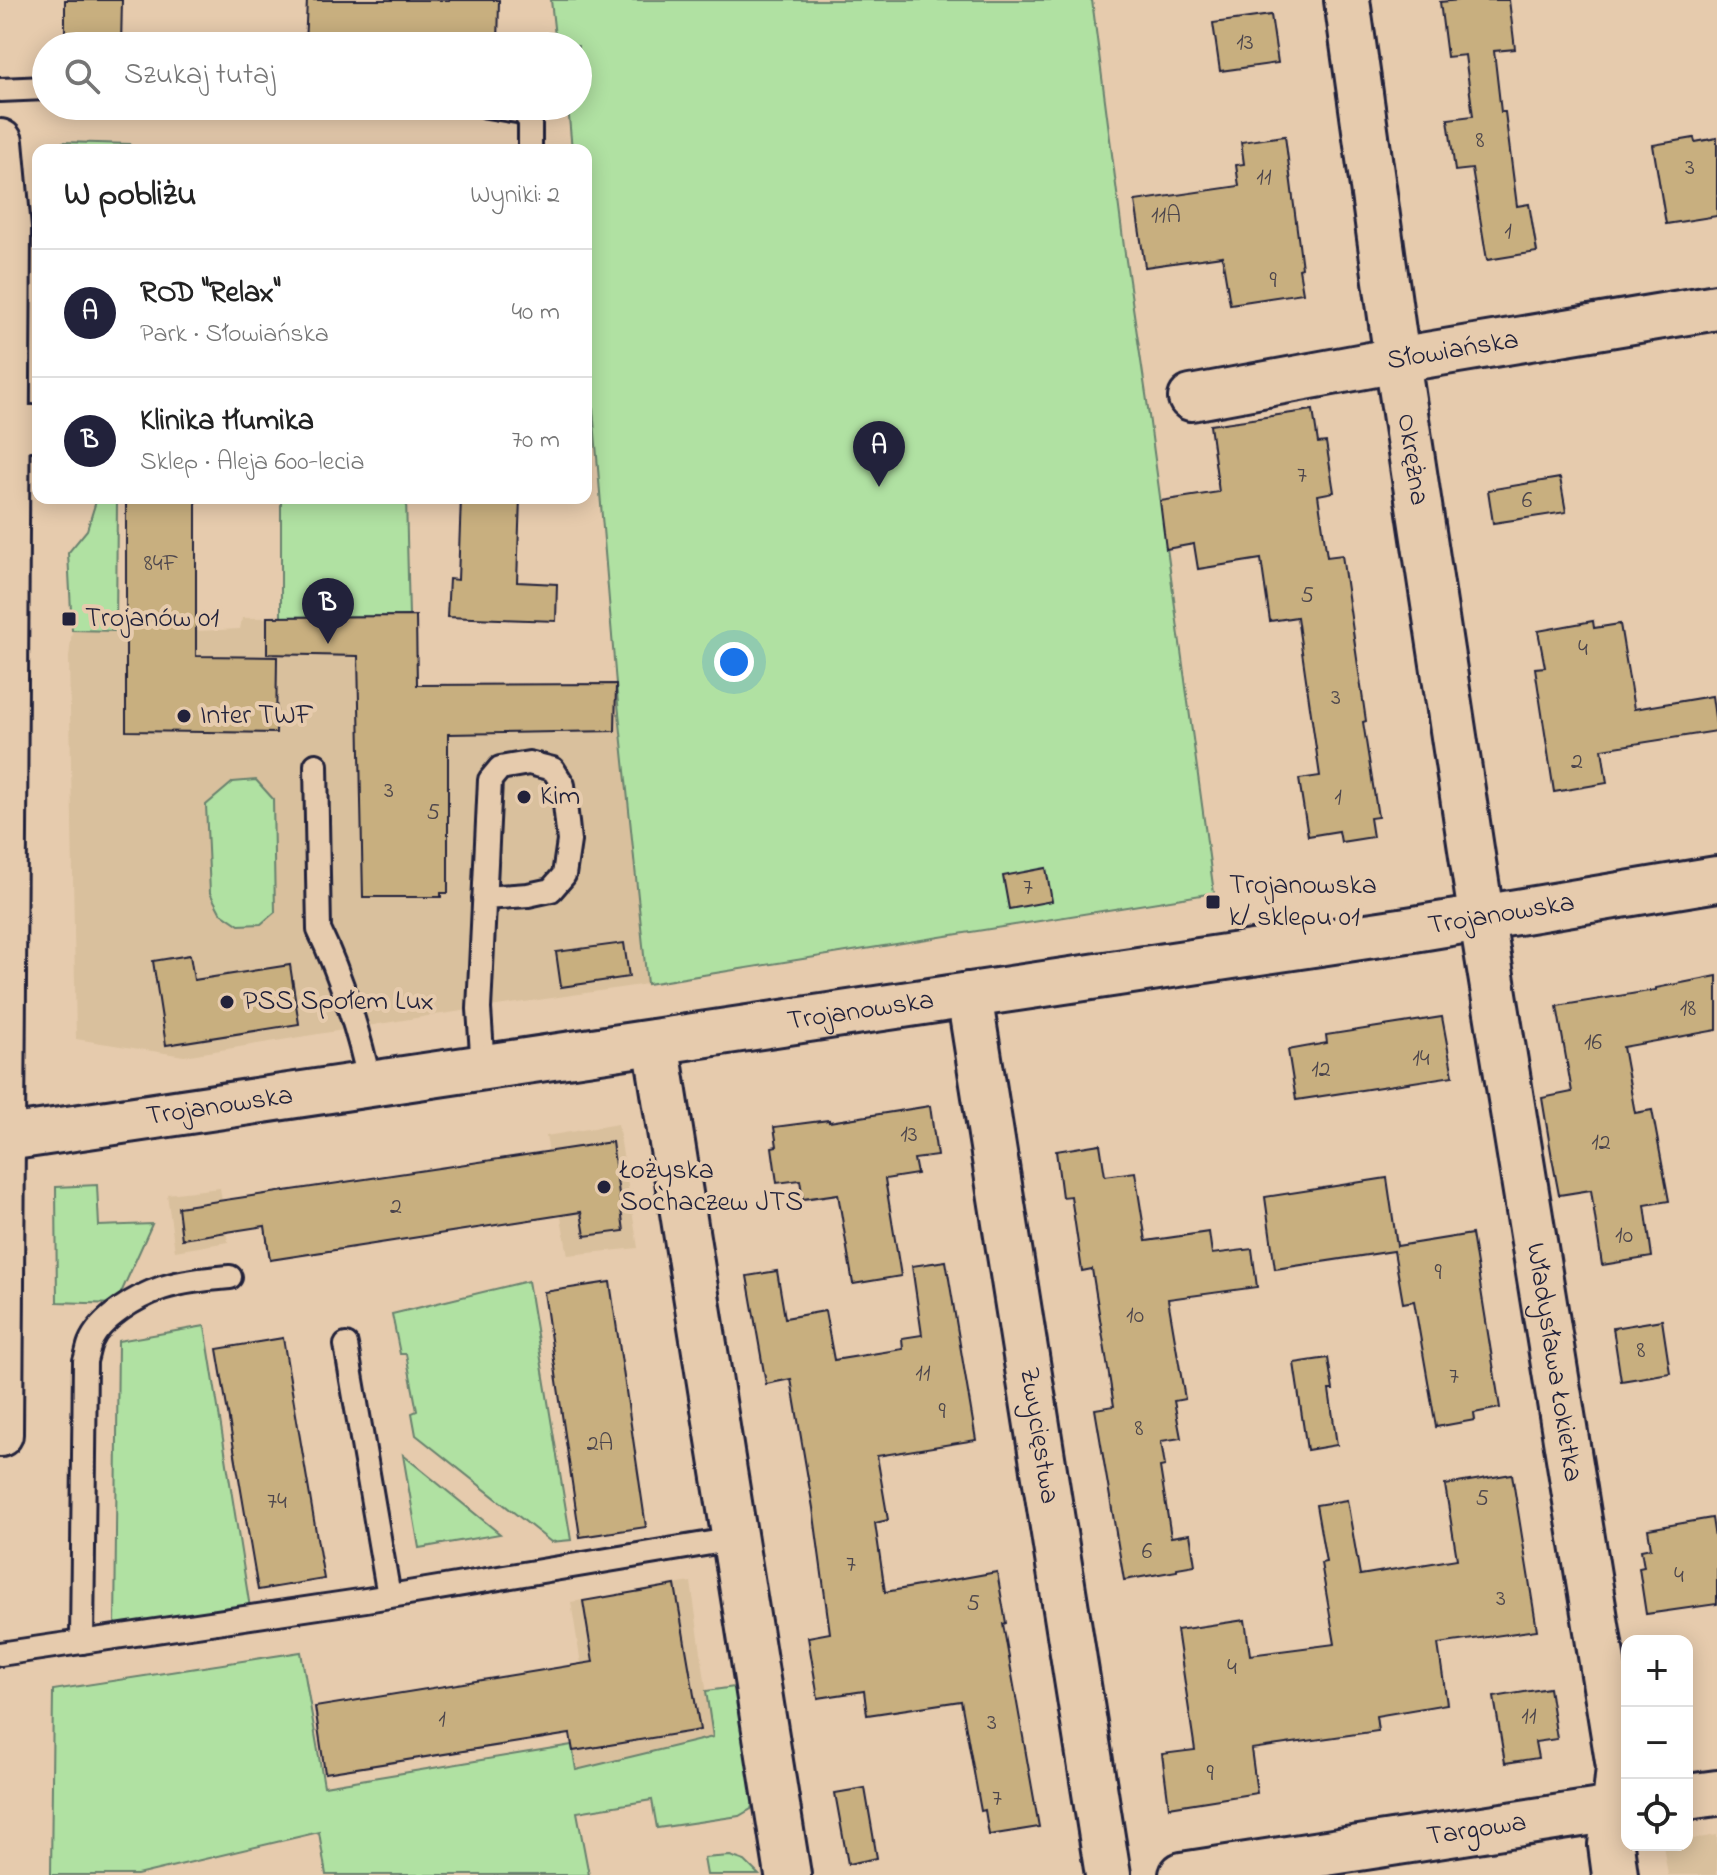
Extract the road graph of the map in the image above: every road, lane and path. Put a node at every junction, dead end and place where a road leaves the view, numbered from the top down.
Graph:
1 (1347, 0) edge
2 (32, 89) edge
3 (0, 90) edge
4 (529, 120) edge
5 (0, 142) edge
6 (530, 144) edge
7 (1717, 307) edge
8 (1397, 360) junction
9 (1191, 398) dead end
10 (23, 428) edge
11 (316, 765) dead end
12 (1717, 879) edge
13 (484, 898) junction
14 (1481, 918) junction
15 (969, 995) junction
16 (656, 1042) junction
17 (483, 1068) junction
18 (370, 1085) junction
19 (1, 1139) edge
20 (230, 1277) dead end
21 (346, 1345) dead end
22 (0, 1434) edge
23 (735, 1539) junction
24 (389, 1596) junction
25 (82, 1642) junction
26 (0, 1654) edge
27 (1717, 1793) edge
28 (1693, 1796) edge
29 (1620, 1808) edge
30 (788, 1875) edge
31 (1108, 1875) edge
32 (1182, 1875) edge
33 (1615, 1875) edge

1 - 8 street, Okrężna
2 - 3 lane
4 - 6 lane
5 - 10 street
7 - 8 street, Słowiańska
8 - 9 street, Słowiańska
8 - 14 street, Okrężna
10 - 19 street
11 - 18 lane
12 - 14 street, Trojanowska
13 - 13 lane
13 - 17 lane
14 - 15 street, Trojanowska
14 - 29 street, Władysława Łokietka
15 - 16 street, Trojanowska
15 - 31 street, Zwycięstwa
16 - 17 street, Trojanowska
16 - 23 street
17 - 18 street, Trojanowska
18 - 19 street, Trojanowska
19 - 22 street
20 - 25 lane
21 - 24 lane
23 - 24 lane
23 - 30 street
24 - 25 lane
25 - 26 lane
27 - 28 street
29 - 32 street, Targowa
29 - 33 street, Władysława Łokietka

